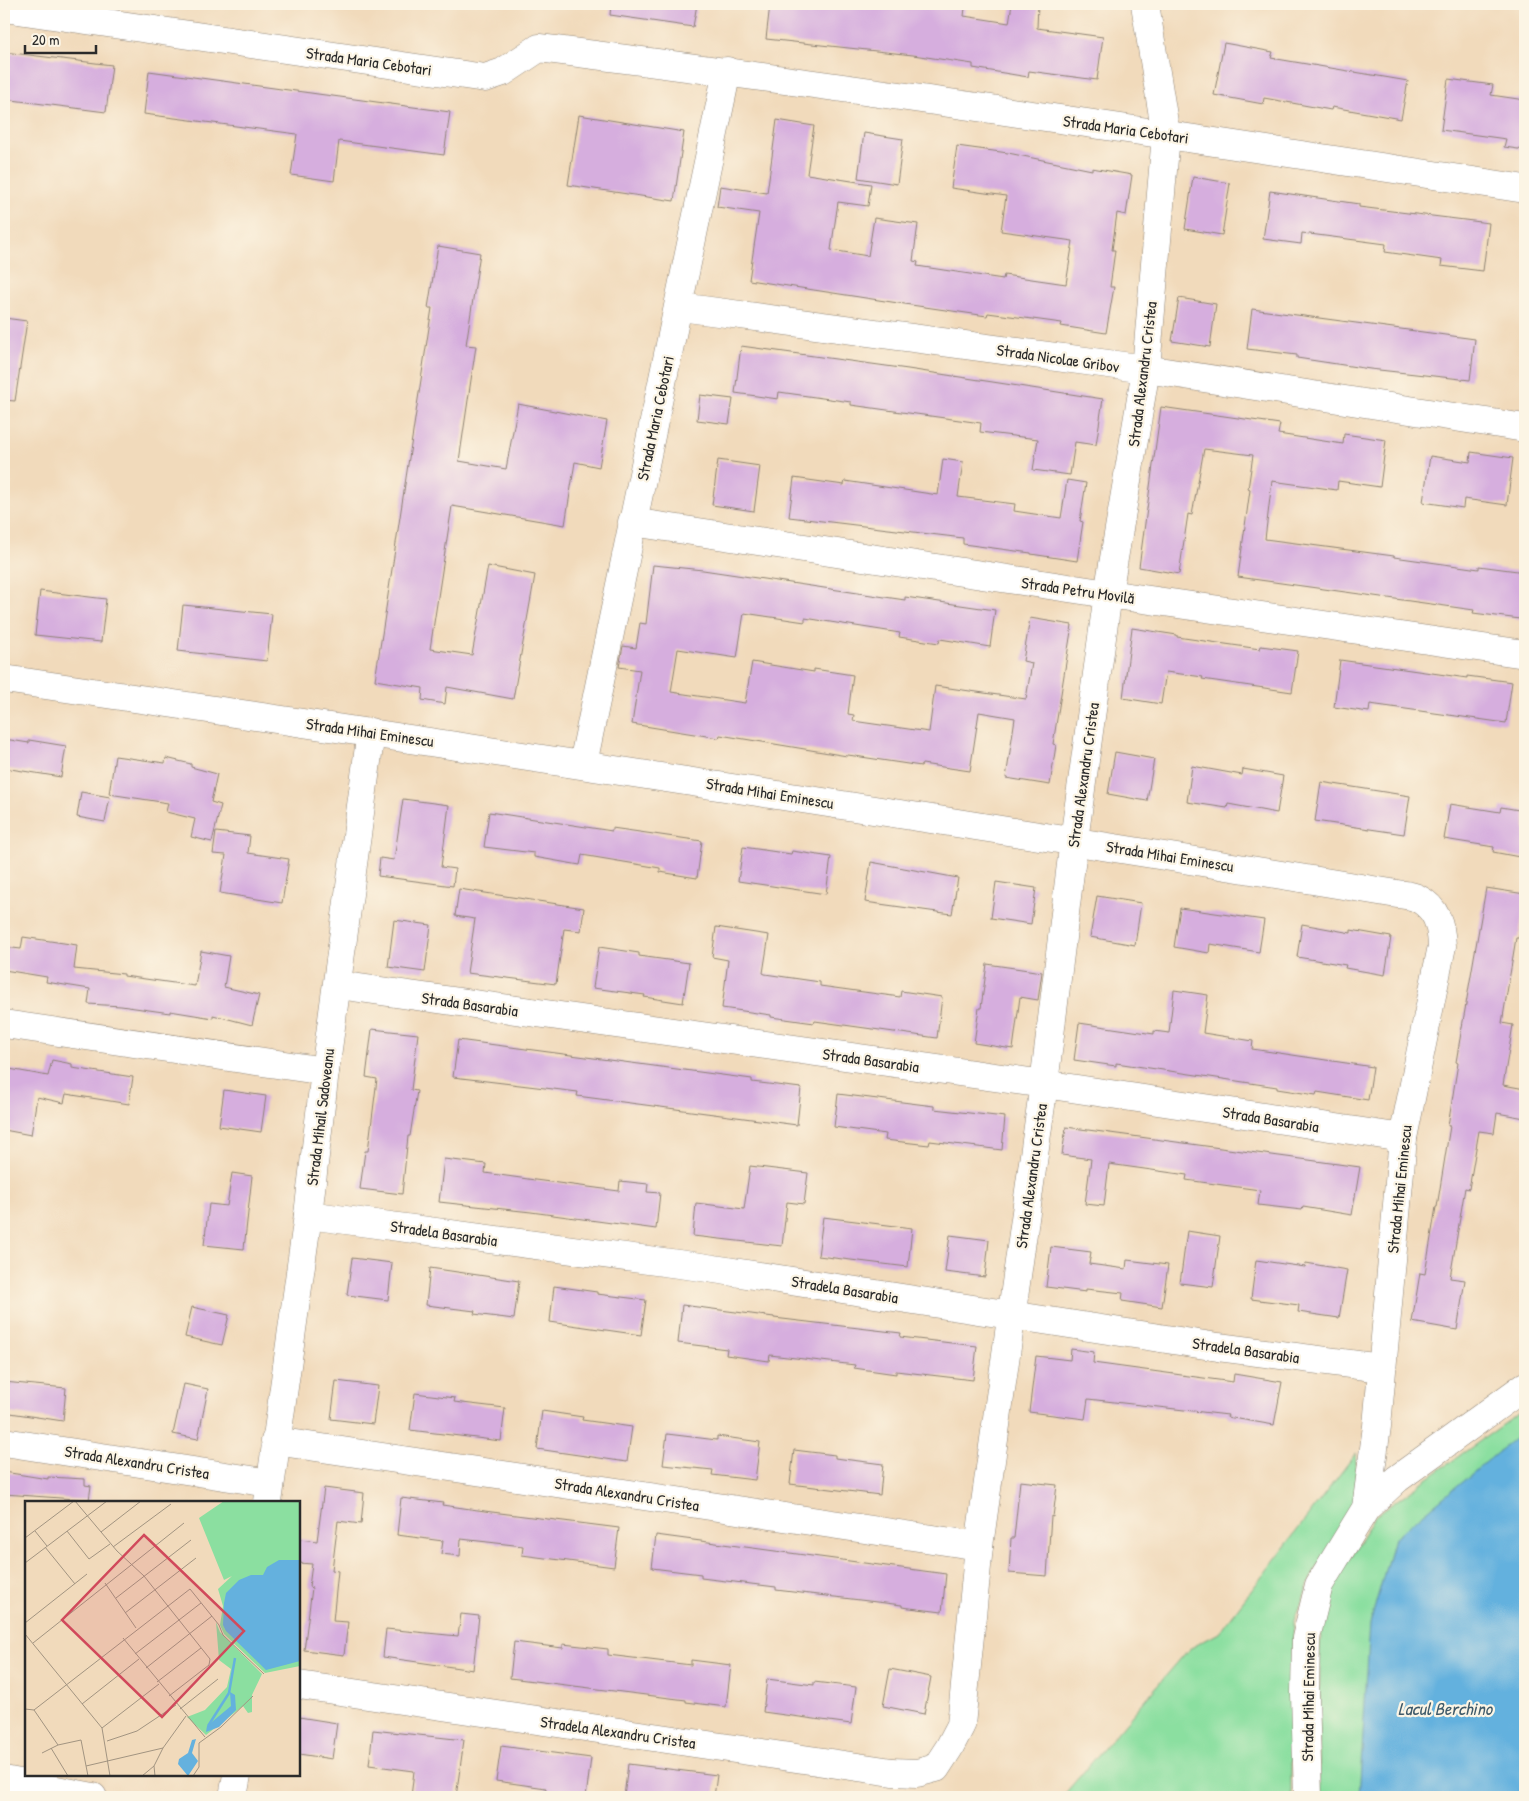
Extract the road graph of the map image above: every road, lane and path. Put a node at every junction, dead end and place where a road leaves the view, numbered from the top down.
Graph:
1 (1145, 4) edge
2 (4, 8) edge
3 (726, 71) junction
4 (1166, 134) junction
5 (1525, 189) edge
6 (680, 307) junction
7 (1146, 369) junction
8 (1525, 428) edge
9 (632, 522) junction
10 (1108, 594) junction
11 (1525, 654) edge
12 (4, 679) edge
13 (371, 732) junction
14 (583, 764) junction
15 (1074, 840) junction
16 (338, 985) junction
17 (4, 1024) edge
18 (325, 1071) junction
19 (1044, 1084) junction
20 (1403, 1138) junction
21 (308, 1215) junction
22 (1011, 1314) junction
23 (1381, 1368) junction
24 (1525, 1386) edge
25 (275, 1441) junction
26 (4, 1442) edge
27 (269, 1493) edge
28 (1366, 1508) junction
29 (979, 1546) junction
30 (300, 1685) edge
31 (936, 1768) joint
32 (237, 1776) edge
33 (4, 1780) edge
34 (93, 1797) edge
35 (234, 1797) edge
36 (1308, 1797) edge

1 - 4 street, Strada Alexandru Cristea
2 - 3 street, Strada Maria Cebotari
3 - 4 street, Strada Maria Cebotari
3 - 6 street, Strada Maria Cebotari
4 - 5 street, Strada Maria Cebotari
4 - 7 street, Strada Alexandru Cristea
6 - 7 street, Strada Nicolae Gribov
6 - 9 street, Strada Maria Cebotari
7 - 8 street, Strada Nicolae Gribov
7 - 10 street, Strada Alexandru Cristea
9 - 10 street, Strada Petru Movilă
9 - 14 street, Strada Maria Cebotari
10 - 11 street, Strada Petru Movilă
10 - 15 street, Strada Alexandru Cristea
12 - 13 street, Strada Mihai Eminescu
13 - 14 street, Strada Mihai Eminescu
13 - 16 street, Strada Mihail Sadoveanu
14 - 15 street, Strada Mihai Eminescu
15 - 19 street, Strada Alexandru Cristea
15 - 20 street, Strada Mihai Eminescu
16 - 18 street, Strada Mihail Sadoveanu
16 - 19 street, Strada Basarabia
17 - 18 street
18 - 21 street, Strada Mihail Sadoveanu
19 - 20 street, Strada Basarabia
19 - 22 street, Strada Alexandru Cristea
20 - 23 street, Strada Mihai Eminescu
21 - 22 street, Stradela Basarabia
21 - 25 street, Strada Mihail Sadoveanu
22 - 23 street, Stradela Basarabia
22 - 29 street, Strada Alexandru Cristea
23 - 28 street, Strada Mihai Eminescu
24 - 28 street
25 - 27 street, Strada Mihail Sadoveanu
25 - 29 street, Strada Alexandru Cristea
26 - 27 street, Strada Alexandru Cristea
28 - 36 street, Strada Mihai Eminescu
29 - 31 street, Strada Alexandru Cristea
30 - 31 street, Stradela Alexandru Cristea
32 - 35 street
33 - 34 street

